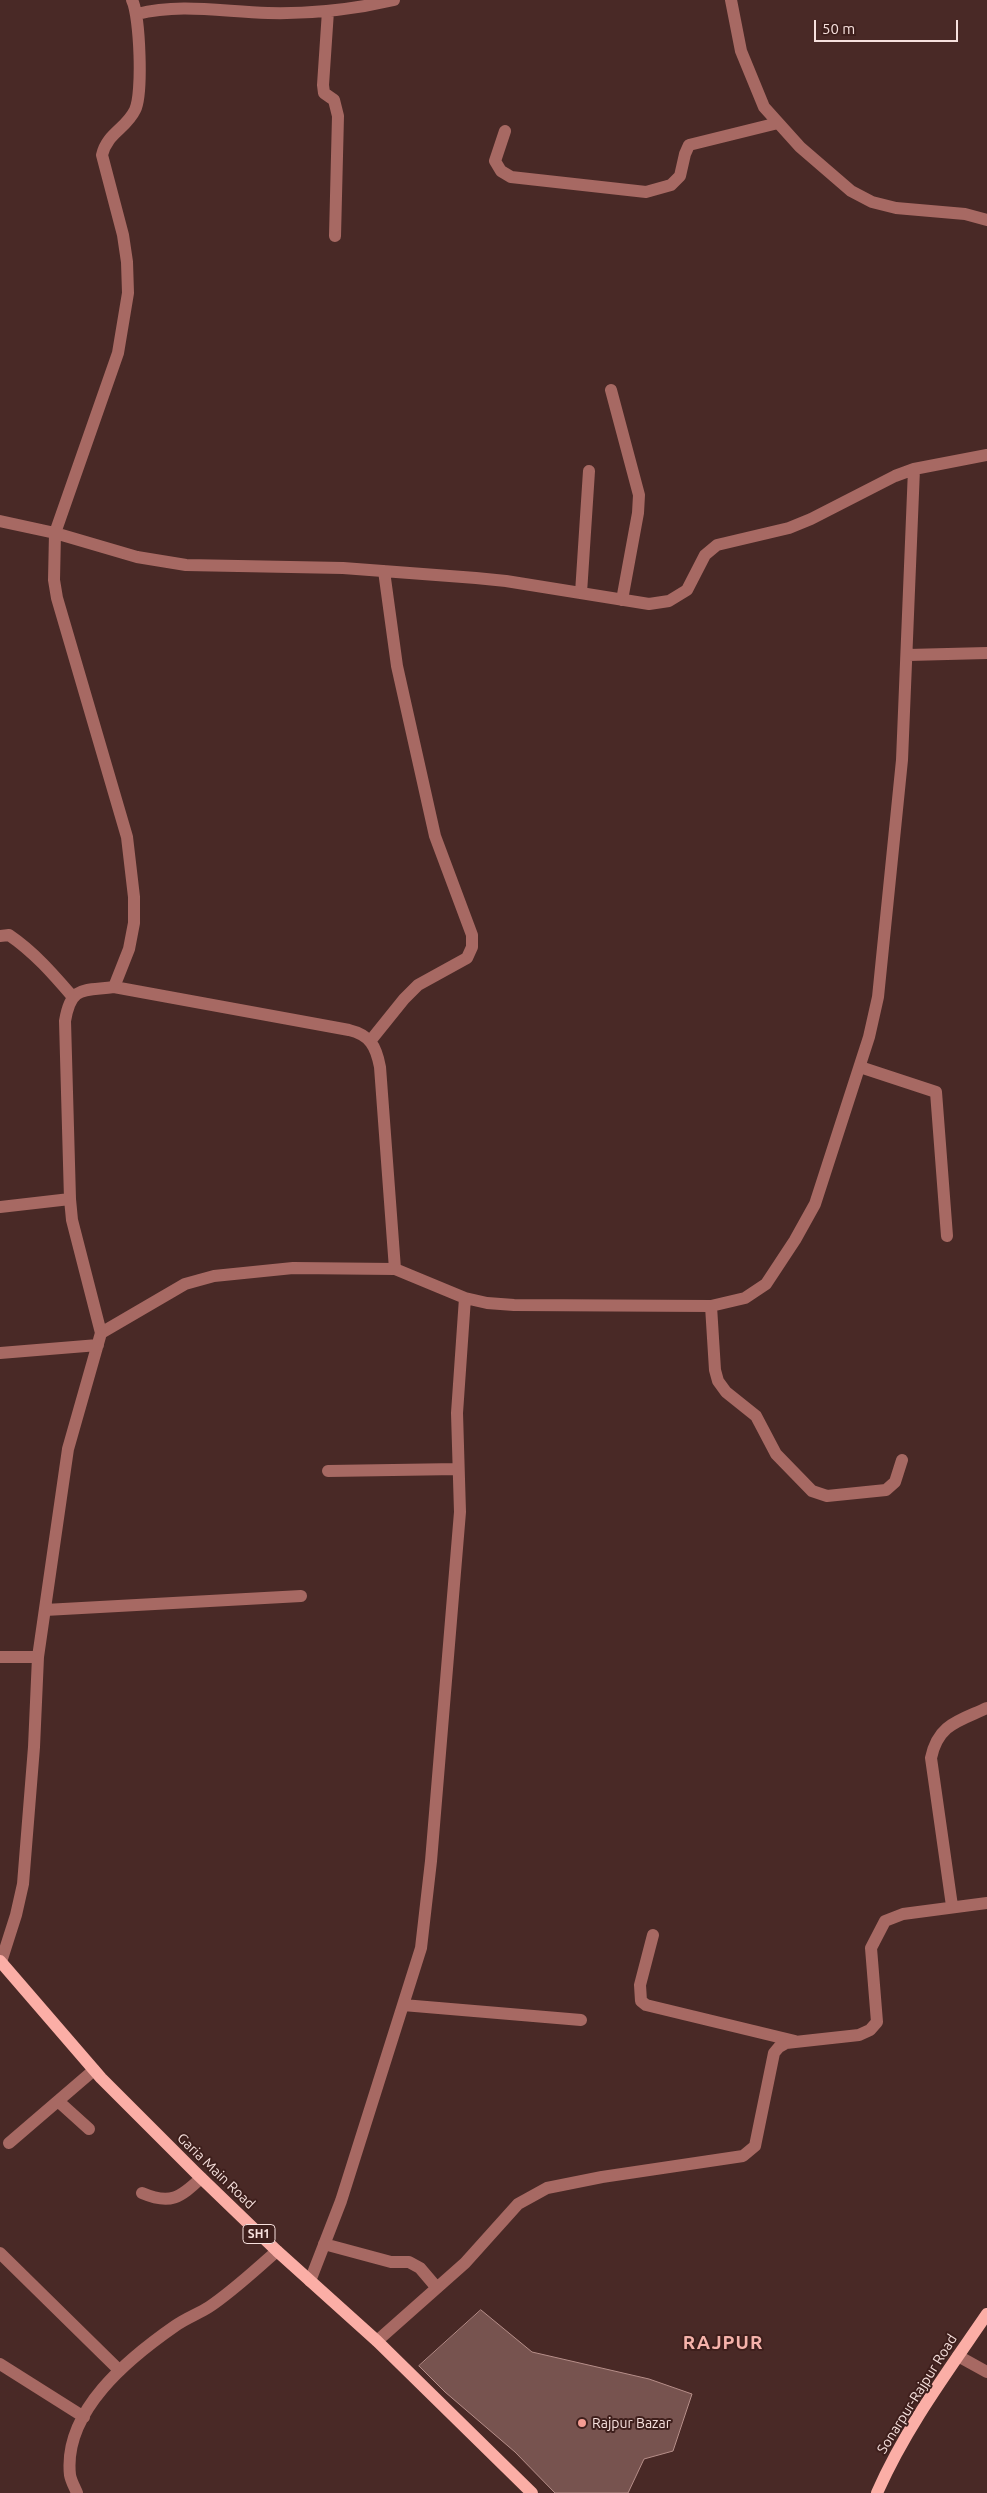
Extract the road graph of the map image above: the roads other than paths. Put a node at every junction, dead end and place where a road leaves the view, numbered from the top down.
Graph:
1 (132, 0) edge
2 (394, 0) edge
3 (731, 0) edge
4 (353, 4) edge
5 (213, 5) edge
6 (328, 11) junction
7 (137, 14) junction
8 (778, 123) junction
9 (505, 131) dead end
10 (987, 220) edge
11 (335, 236) dead end
12 (611, 390) dead end
13 (987, 455) edge
14 (914, 469) junction
15 (589, 471) dead end
16 (0, 521) edge
17 (54, 533) junction
18 (384, 571) junction
19 (581, 592) junction
20 (622, 600) junction
21 (987, 653) edge
22 (908, 654) junction
23 (0, 936) edge
24 (114, 987) junction
25 (72, 996) junction
26 (371, 1040) junction
27 (860, 1067) junction
28 (70, 1199) junction
29 (0, 1207) edge
30 (947, 1236) dead end
31 (395, 1269) junction
32 (465, 1298) junction
33 (711, 1306) junction
34 (100, 1339) junction
35 (0, 1353) edge
36 (902, 1460) dead end
37 (458, 1469) junction
38 (328, 1471) dead end
39 (301, 1596) dead end
40 (45, 1610) junction
41 (0, 1657) edge
42 (38, 1657) junction
43 (987, 1708) edge
44 (987, 1903) edge
45 (952, 1906) junction
46 (653, 1935) dead end
47 (0, 1962) edge
48 (403, 2005) junction
49 (581, 2020) dead end
50 (797, 2042) junction
51 (94, 2070) junction
52 (58, 2101) junction
53 (89, 2129) dead end
54 (10, 2143) dead end
55 (201, 2178) junction
56 (142, 2192) dead end
57 (324, 2244) junction
58 (277, 2251) junction
59 (0, 2253) edge
60 (310, 2281) junction
61 (437, 2288) junction
62 (987, 2314) edge
63 (377, 2341) junction
64 (958, 2356) junction
65 (0, 2364) edge
66 (120, 2370) junction
67 (987, 2372) edge
68 (84, 2416) junction
69 (77, 2493) edge
70 (532, 2493) edge
71 (877, 2493) edge

1 - 7 street
2 - 4 street
3 - 8 street
4 - 6 street
5 - 6 street
5 - 7 street
6 - 11 street
7 - 17 street
8 - 9 street
8 - 10 street
12 - 20 street
13 - 14 street
14 - 20 street
14 - 22 street
15 - 19 street
16 - 17 street
17 - 18 street
17 - 24 street
18 - 19 street
18 - 26 street
19 - 20 street
21 - 22 street
22 - 27 street
23 - 25 street
24 - 25 street
24 - 26 street
25 - 28 street
26 - 31 street
27 - 30 street
27 - 33 street
28 - 29 street
28 - 34 street
31 - 32 street
31 - 34 street
32 - 33 street
32 - 37 street
33 - 36 street
34 - 35 street
34 - 40 street
37 - 38 street
37 - 48 street
39 - 40 street
40 - 42 street
41 - 42 street
42 - 47 street
43 - 45 street
44 - 45 street
45 - 50 street
46 - 50 street
47 - 51 main road, Garia Main Road / SH1
48 - 49 street
48 - 57 street
50 - 61 street
51 - 52 street
51 - 55 main road, Garia Main Road / SH1
52 - 53 street
52 - 54 street
55 - 56 street
55 - 58 main road, Garia Main Road / SH1
57 - 60 street
57 - 61 street
58 - 60 main road, Garia Main Road / SH1
58 - 66 street
59 - 66 street
60 - 63 main road, Garia Main Road / SH1
61 - 63 street
62 - 64 main road, Sonarpur-Rajpur Road
63 - 70 main road, Garia Main Road / SH1
64 - 67 street
64 - 71 main road, Sonarpur-Rajpur Road
65 - 68 street
66 - 68 street
68 - 69 street

